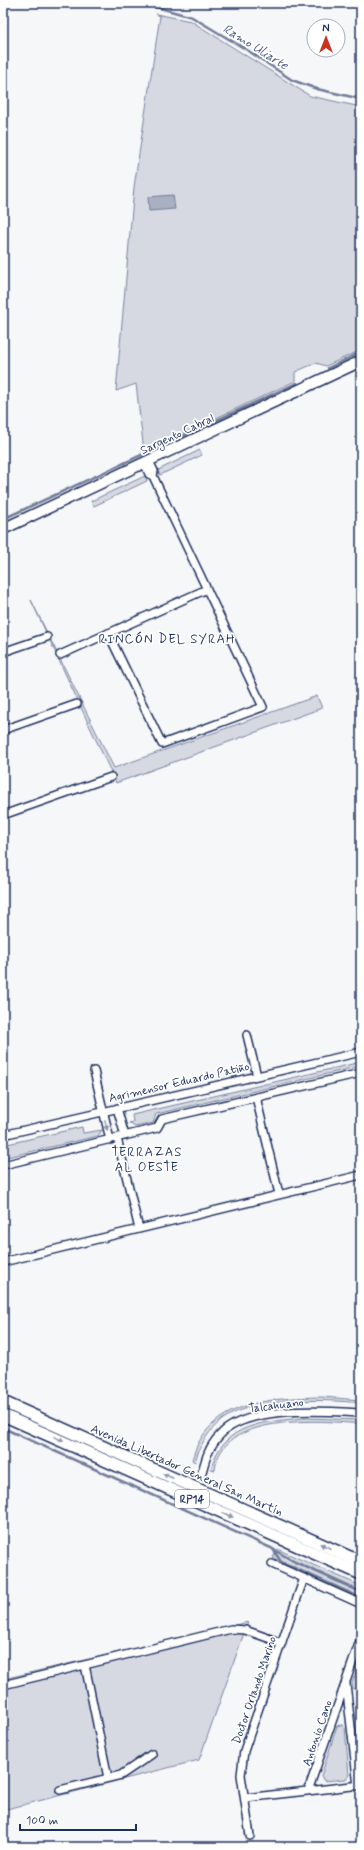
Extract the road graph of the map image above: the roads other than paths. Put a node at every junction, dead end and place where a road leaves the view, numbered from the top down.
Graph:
1 (361, 360) edge
2 (146, 462) junction
3 (3, 529) edge
4 (207, 589) junction
5 (108, 633) junction
6 (47, 637) dead end
7 (3, 652) edge
8 (60, 655) dead end
9 (78, 704) dead end
10 (3, 730) edge
11 (111, 777) dead end
12 (3, 815) edge
13 (247, 1035) dead end
14 (361, 1052) edge
15 (94, 1071) dead end
16 (361, 1073) edge
17 (257, 1076) junction
18 (256, 1097) junction
19 (118, 1108) junction
20 (103, 1111) junction
21 (3, 1135) edge
22 (125, 1136) junction
23 (113, 1139) junction
24 (3, 1165) edge
25 (361, 1175) edge
26 (279, 1194) junction
27 (139, 1229) junction
28 (3, 1262) edge
29 (3, 1402) edge
30 (28, 1413) junction
31 (361, 1413) edge
32 (3, 1414) edge
33 (23, 1424) junction
34 (201, 1476) dead end
35 (361, 1562) edge
36 (272, 1564) dead end
37 (361, 1574) edge
38 (304, 1578) junction
39 (361, 1604) edge
40 (361, 1638) edge
41 (282, 1643) junction
42 (85, 1665) junction
43 (346, 1682) junction
44 (3, 1685) edge
45 (152, 1754) dead end
46 (108, 1778) junction
47 (359, 1785) edge
48 (60, 1790) dead end
49 (308, 1791) junction
50 (244, 1798) junction
51 (250, 1836) dead end

1 - 2 main road, Sargento Cabral
2 - 3 main road, Sargento Cabral
2 - 4 street
4 - 5 street
4 - 5 street
5 - 8 street
6 - 7 street
9 - 10 street
11 - 12 street
13 - 17 street
14 - 17 street, Agrimensor Eduardo Patiño
15 - 20 street
16 - 18 street
17 - 19 street, Agrimensor Eduardo Patiño
18 - 22 street
18 - 26 street
19 - 20 street, Agrimensor Eduardo Patiño
19 - 22 street
20 - 21 street, Agrimensor Eduardo Patiño
20 -> 23 street
22 - 23 street
23 - 24 street
23 - 27 street
25 - 26 street
26 - 27 street
27 - 28 street
29 - 30 main road, Avenida Libertador General San Martín / RP14
30 - 33 main road
35 -> 30 main road, Avenida Libertador General San Martín / RP14
31 - 34 street, Talcahuano
32 - 33 main road, Avenida Libertador General San Martín / RP14
33 -> 37 main road, Avenida Libertador General San Martín / RP14
36 - 38 street
38 - 39 street
38 - 41 street, Doctor Orlando Marino
40 - 43 street, Antonio Cano
41 - 42 street
41 - 50 street, Doctor Orlando Marino
42 - 44 street
42 - 46 street
43 - 47 street, Antonio Cano
43 - 49 street, Antonio Cano
45 - 46 street
46 - 48 street
47 - 49 street
49 - 50 street
50 - 51 street, Doctor Orlando Marino

